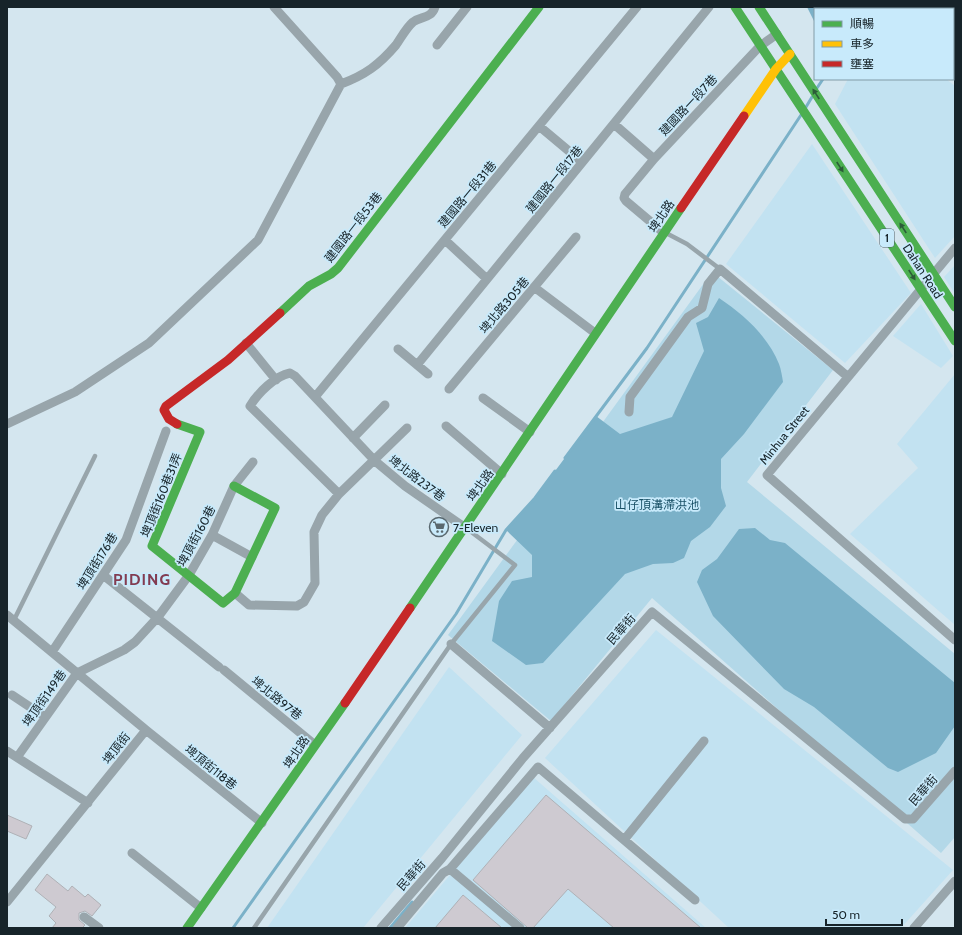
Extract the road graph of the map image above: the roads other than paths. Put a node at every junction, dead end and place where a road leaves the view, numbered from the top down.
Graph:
1 (274, 7) edge
2 (435, 7) edge
3 (467, 7) edge
4 (539, 7) edge
5 (638, 7) edge
6 (709, 7) edge
7 (735, 7) edge
8 (759, 7) edge
9 (777, 34) junction
10 (438, 45) dead end
11 (760, 46) junction
12 (790, 54) junction
13 (776, 69) junction
14 (341, 84) junction
15 (614, 124) junction
16 (539, 126) junction
17 (654, 159) junction
18 (582, 162) junction
19 (664, 233) junction
20 (576, 236) dead end
21 (444, 240) junction
22 (955, 248) edge
23 (720, 269) junction
24 (932, 273) junction
25 (487, 279) junction
26 (534, 287) junction
27 (920, 288) junction
28 (955, 307) edge
29 (595, 333) junction
30 (955, 341) edge
31 (246, 343) junction
32 (398, 349) dead end
33 (417, 365) junction
34 (428, 374) dead end
35 (848, 376) junction
36 (276, 380) junction
37 (449, 389) dead end
38 (315, 397) junction
39 (484, 398) dead end
40 (385, 406) dead end
41 (629, 412) dead end
42 (7, 424) edge
43 (446, 426) dead end
44 (407, 428) dead end
45 (166, 431) dead end
46 (200, 432) joint
47 (530, 432) junction
48 (353, 438) junction
49 (95, 456) dead end
50 (375, 461) junction
51 (254, 462) dead end
52 (502, 474) junction
53 (234, 486) junction
54 (339, 494) junction
55 (464, 527) junction
56 (212, 535) junction
57 (252, 557) junction
58 (103, 575) junction
59 (189, 575) junction
60 (235, 593) junction
61 (10, 617) edge
62 (158, 617) junction
63 (955, 640) edge
64 (451, 644) junction
65 (52, 652) junction
66 (77, 673) junction
67 (12, 696) dead end
68 (46, 717) junction
69 (550, 728) junction
70 (146, 730) junction
71 (704, 742) dead end
72 (315, 745) junction
73 (8, 752) edge
74 (18, 756) junction
75 (955, 771) edge
76 (88, 803) junction
77 (262, 823) junction
78 (624, 840) junction
79 (132, 853) dead end
80 (450, 869) junction
81 (955, 881) edge
82 (695, 900) dead end
83 (7, 902) edge
84 (201, 908) junction
85 (84, 917) dead end
86 (99, 928) edge
87 (187, 928) edge
88 (254, 928) edge
89 (381, 928) edge
90 (397, 928) edge
91 (520, 928) edge
92 (914, 928) edge

1 - 14 street
2 - 14 street
3 - 10 street
4 - 31 street, 建國路一段53巷
5 - 16 street, 建國路一段31巷
6 - 15 street, 建國路一段17巷
7 - 11 street, 1
8 - 9 street, 1
9 - 11 street, 建國路一段7巷
9 - 12 street, 1
11 - 13 street, 1
11 - 17 street, 建國路一段7巷
12 - 13 street, 埤北路
24 -> 12 street, Dahan Road / 1
13 - 19 street, 埤北路
13 -> 27 street, Dahan Road / 1
14 - 42 street
15 - 17 street
15 - 18 street, 建國路一段17巷
16 - 18 street
16 - 21 street, 建國路一段31巷
17 - 19 street, 建國路一段7巷
18 - 25 street, 建國路一段17巷
19 - 23 lane
19 - 29 street, 埤北路
20 - 26 street, 埤北路305巷
21 - 25 street
21 - 38 street, 建國路一段31巷
22 - 24 street, Minhua Street
23 - 35 street
23 - 41 street
24 - 27 street, Minhua Street
24 - 28 street, Dahan Road / 1
25 - 33 street, 建國路一段17巷
26 - 29 street
26 - 37 street, 埤北路305巷
27 - 30 street, Dahan Road / 1
27 - 35 street, Minhua Street
29 - 47 street, 埤北路
31 - 36 street
31 - 46 street, 建國路一段53巷
32 - 33 street
33 - 34 street
35 - 63 street, Minhua Street
36 - 38 street, 埤北路237巷
36 - 54 street
38 - 48 street, 埤北路237巷
39 - 47 street
40 - 48 street
43 - 52 street
44 - 50 street
45 - 58 street, 埤頂街176巷
46 - 59 street, 埤頂街160巷31弄
47 - 52 street, 埤北路
48 - 50 street, 埤北路237巷
49 - 61 lane
50 - 54 street
50 - 55 street, 埤北路237巷
51 - 53 street, 埤頂街160巷
52 - 55 street, 埤北路
53 - 56 street, 埤頂街160巷
53 - 57 street
54 - 60 street
55 - 64 lane
55 - 72 street, 埤北路
56 - 57 street
56 - 59 street, 埤頂街160巷
57 - 60 street
58 - 62 street, 埤北路97巷
58 - 65 street, 埤頂街176巷
59 - 60 street
59 - 62 street, 埤頂街160巷
61 - 65 street, 埤頂街
62 - 66 street, 埤頂街160巷
62 - 72 street, 埤北路97巷
64 - 69 street
64 - 88 lane
65 - 66 street, 埤頂街
66 - 68 street, 埤頂街149巷
66 - 70 street, 埤頂街
67 - 68 street
68 - 74 street, 埤頂街149巷
69 - 75 street, 民華街
69 - 89 street, 民華街
70 - 76 street, 埤頂街
70 - 77 street, 埤頂街118巷
71 - 78 street
72 - 77 street, 埤北路
73 - 74 street
74 - 76 street
76 - 83 street, 埤頂街
77 - 84 street, 埤北路
78 - 80 street
78 - 82 street
79 - 84 street
80 - 90 street
80 - 91 street
81 - 92 street
84 - 87 street, 埤北路
85 - 86 street

